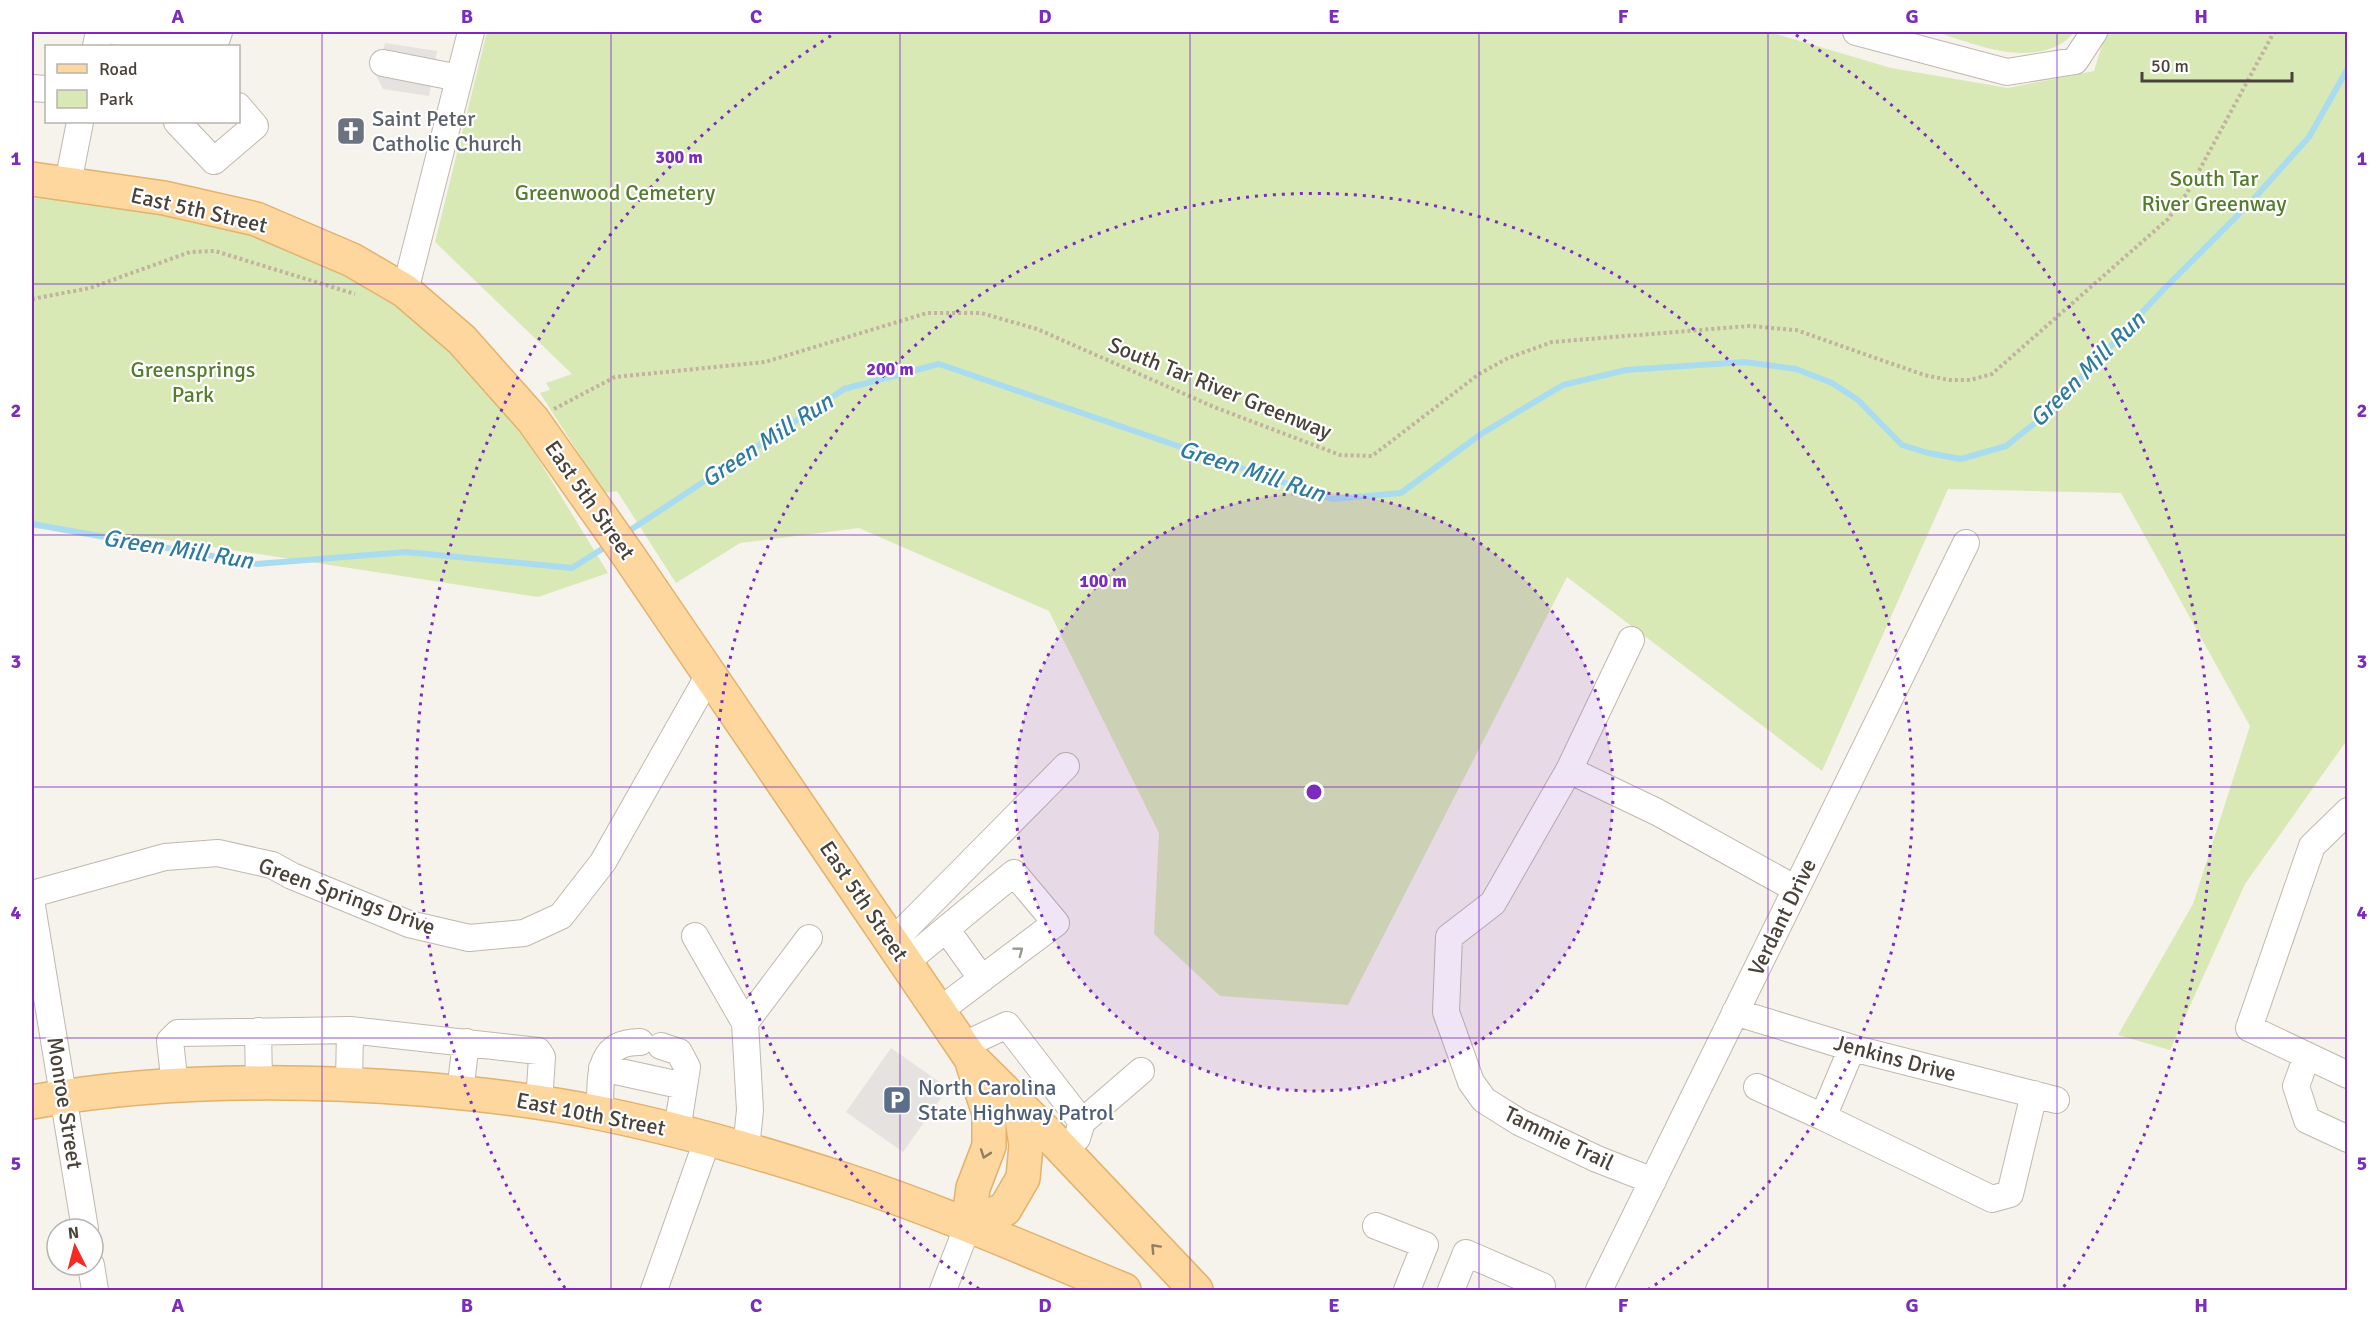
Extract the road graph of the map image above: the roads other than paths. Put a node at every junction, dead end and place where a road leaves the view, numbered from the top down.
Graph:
1 (116, 32) edge
2 (219, 32) edge
3 (471, 32) edge
4 (1856, 32) edge
5 (2094, 32) edge
6 (162, 44) edge
7 (206, 45) edge
8 (383, 63) dead end
9 (459, 78) junction
10 (240, 108) edge
11 (80, 123) edge
12 (178, 123) edge
13 (32, 179) edge
14 (68, 183) junction
15 (405, 291) junction
16 (1966, 543) dead end
17 (1630, 640) dead end
18 (709, 675) junction
19 (1066, 766) dead end
20 (1569, 770) junction
21 (2348, 811) edge
22 (1796, 890) junction
23 (32, 894) edge
24 (32, 906) edge
25 (946, 929) junction
26 (695, 936) dead end
27 (809, 938) dead end
28 (899, 952) junction
29 (982, 979) junction
30 (939, 1011) junction
31 (1735, 1012) junction
32 (745, 1023) junction
33 (350, 1030) junction
34 (258, 1031) junction
35 (466, 1042) junction
36 (1852, 1048) junction
37 (966, 1052) junction
38 (2307, 1056) junction
39 (602, 1068) junction
40 (1140, 1071) dead end
41 (2348, 1075) edge
42 (260, 1082) junction
43 (349, 1083) junction
44 (175, 1086) junction
45 (684, 1086) junction
46 (1757, 1087) dead end
47 (460, 1092) junction
48 (64, 1097) junction
49 (32, 1102) edge
50 (539, 1103) junction
51 (1020, 1107) junction
52 (600, 1113) junction
53 (1823, 1117) junction
54 (1082, 1122) junction
55 (693, 1134) junction
56 (2348, 1139) edge
57 (746, 1149) junction
58 (1071, 1158) junction
59 (1653, 1181) junction
60 (83, 1217) edge
61 (968, 1225) junction
62 (1376, 1226) dead end
63 (1544, 1289) edge
64 (654, 1290) edge
65 (943, 1290) edge
66 (1124, 1290) edge
67 (1196, 1290) edge
68 (1407, 1290) edge
69 (1451, 1290) edge
70 (1599, 1290) edge

1 - 6 street
2 - 7 street
3 - 9 street
4 - 5 street
8 - 9 street
9 - 15 street
10 - 12 street
11 - 14 street
13 - 14 main road, East 5th Street
14 - 15 main road, East 5th Street
15 - 18 main road, East 5th Street
16 - 22 street, Verdant Drive
17 - 20 street, Tammie Trail
18 - 23 street, Green Springs Drive
18 - 28 main road, East 5th Street
19 - 28 street
20 - 22 street
20 - 59 street, Tammie Trail
21 - 38 street
22 - 31 street, Verdant Drive
24 - 48 street, Monroe Street
25 - 28 street
25 - 29 street
29 -> 25 street
26 - 32 street
27 - 32 street
28 - 30 main road, East 5th Street
29 - 30 street
30 - 37 main road, East 5th Street
31 - 36 street, Jenkins Drive
31 - 59 street, Verdant Drive
32 - 57 street
33 - 34 street
33 - 35 street
33 - 43 street
34 - 42 street
34 - 44 street
35 - 47 street
35 - 50 street
36 - 53 street
36 - 53 street, Jenkins Drive
37 - 51 main road, East 5th Street
37 - 54 street
37 -> 61 main road, East 5th Street
38 - 41 street
38 - 56 street
39 - 45 street
39 - 45 street
39 - 52 street
40 - 54 street
42 - 43 main road, East 10th Street
42 - 44 main road, East 10th Street
43 - 47 main road, East 10th Street
44 - 48 main road, East 10th Street
45 - 55 street
46 - 53 street
47 - 50 main road, East 10th Street
48 - 49 main road, East 10th Street
48 - 60 street, Monroe Street
50 - 52 main road, East 10th Street
51 - 58 main road, East 5th Street
51 - 61 main road
52 - 55 main road, East 10th Street
54 - 58 street
55 - 57 main road, East 10th Street
55 - 64 street
57 - 61 main road, East 10th Street
67 -> 58 main road, East 5th Street
59 - 70 street, Verdant Drive
61 - 65 street
61 - 66 main road, East 10th Street
62 - 68 street
63 - 69 street

